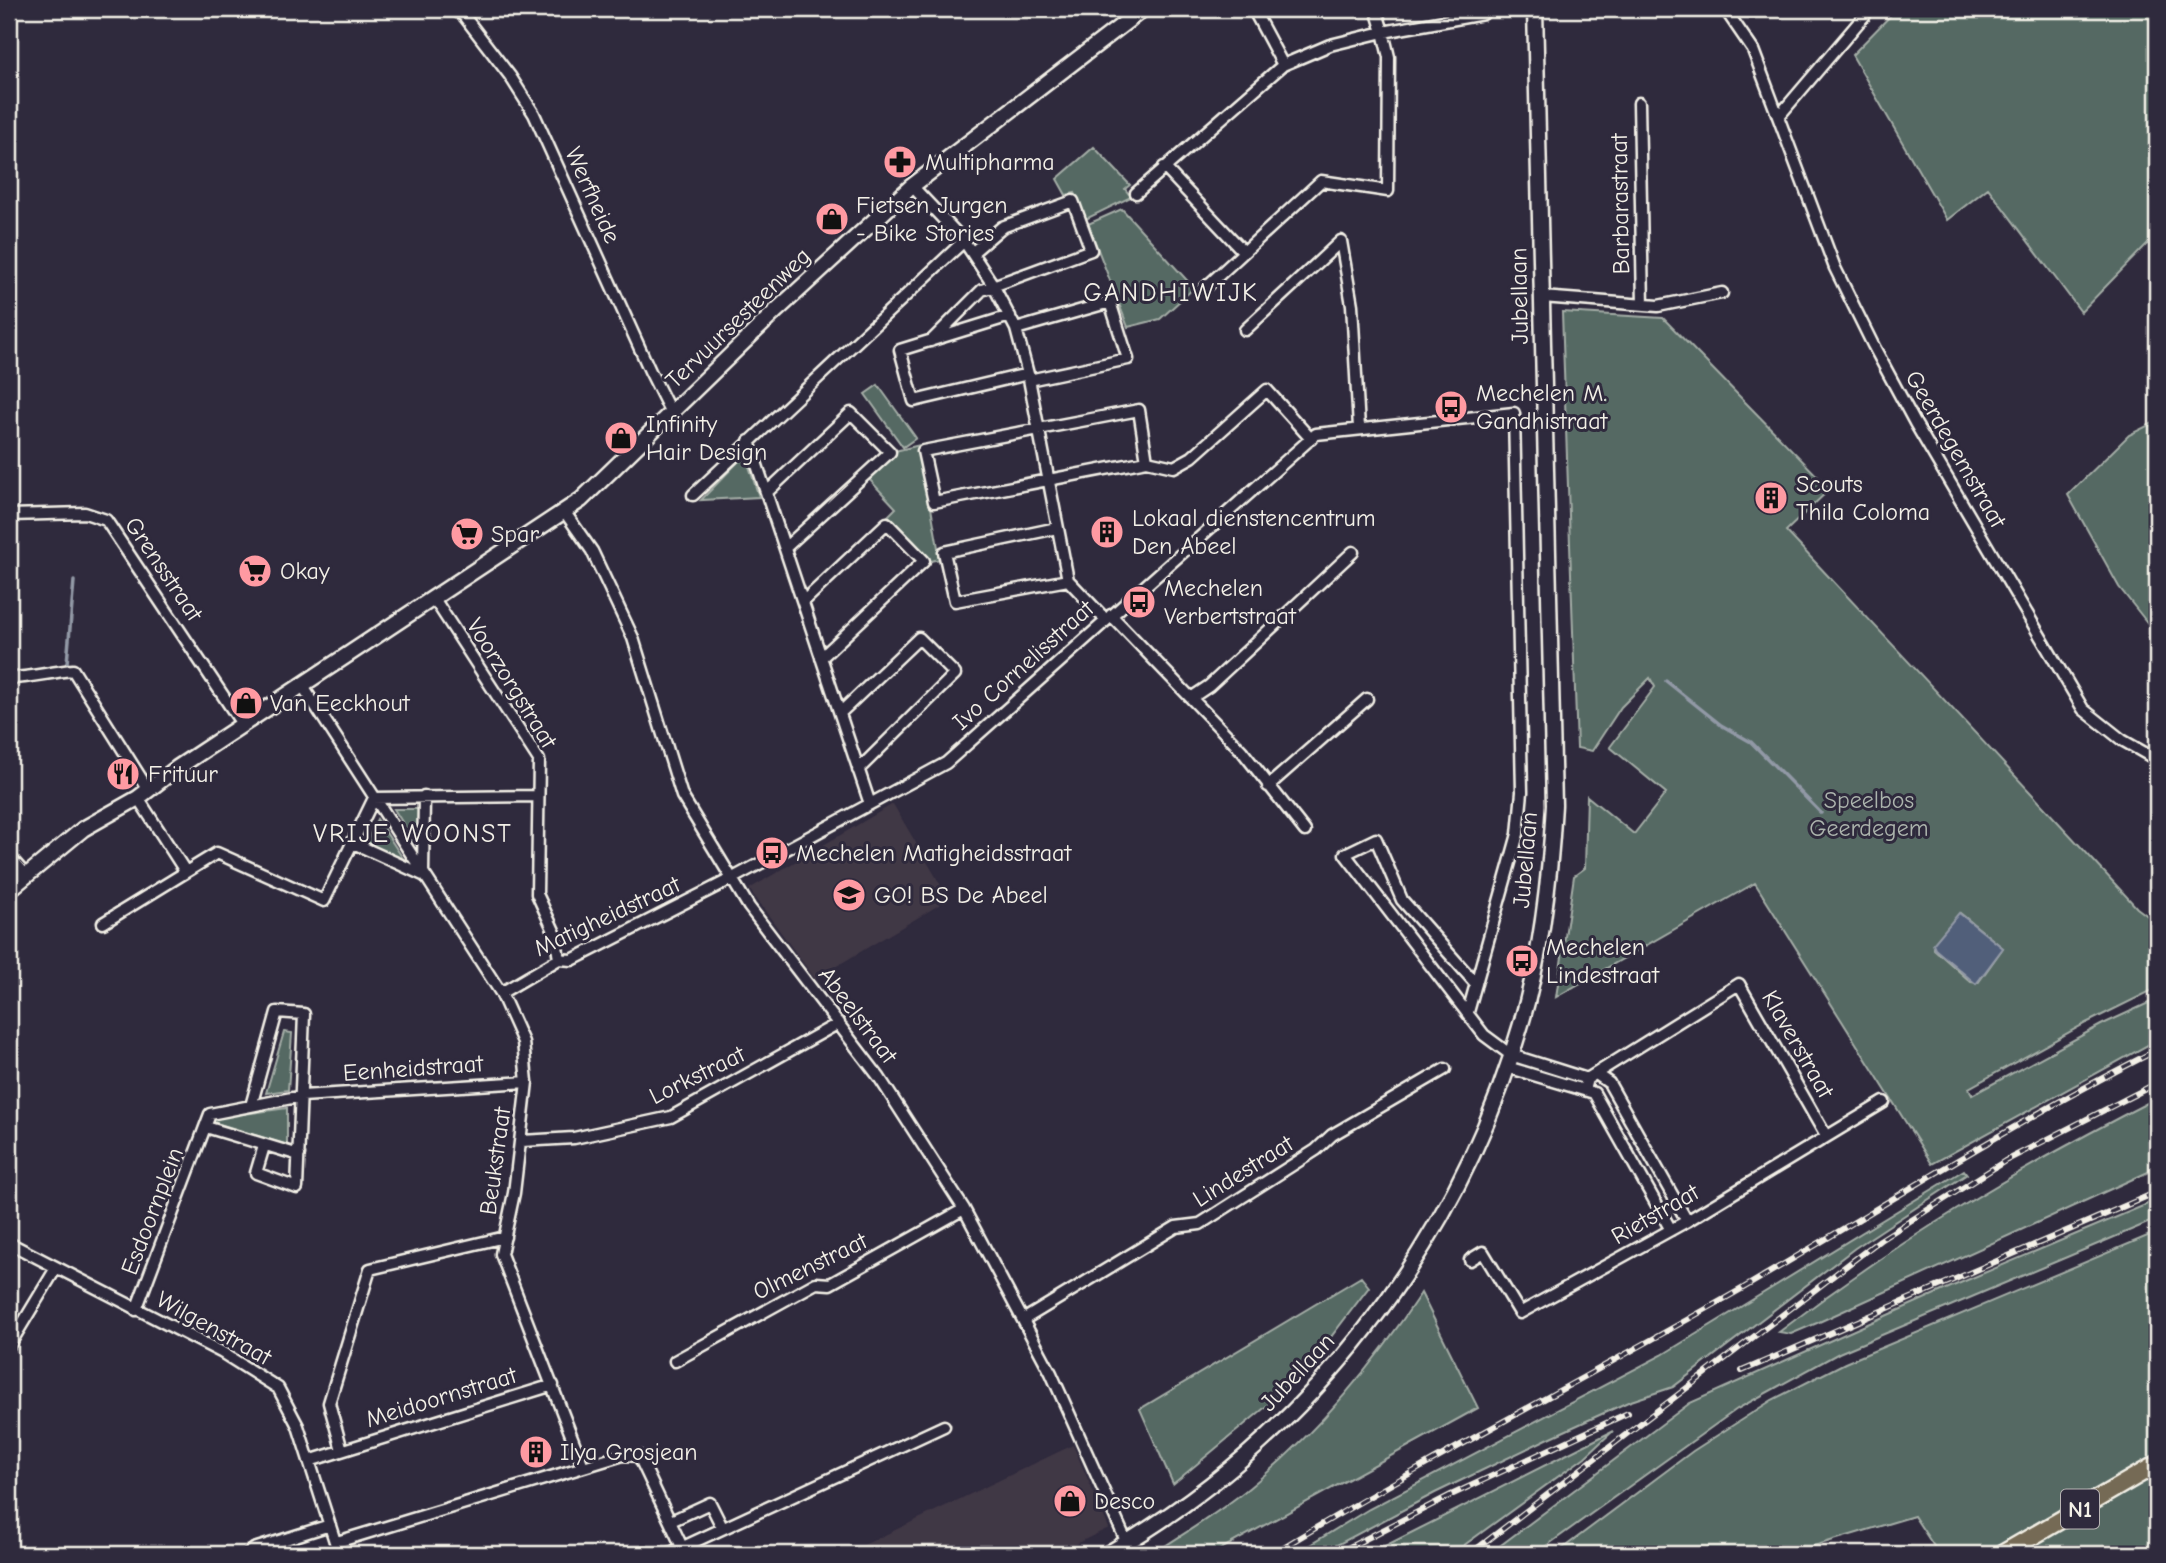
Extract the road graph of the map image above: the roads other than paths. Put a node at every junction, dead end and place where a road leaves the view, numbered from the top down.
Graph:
1 (454, 9) edge
2 (1143, 9) edge
3 (1252, 9) edge
4 (1376, 9) edge
5 (1535, 9) edge
6 (1725, 9) edge
7 (1483, 14) dead end
8 (1865, 15) dead end
9 (1383, 32) junction
10 (1283, 65) junction
11 (1640, 103) dead end
12 (1779, 116) junction
13 (1164, 167) junction
14 (912, 187) junction
15 (1136, 193) dead end
16 (964, 240) junction
17 (972, 253) junction
18 (1244, 253) junction
19 (993, 285) junction
20 (1205, 288) dead end
21 (1722, 293) dead end
22 (1542, 297) junction
23 (1643, 305) junction
24 (1010, 316) junction
25 (1016, 329) junction
26 (1245, 330) dead end
27 (931, 341) junction
28 (1029, 377) junction
29 (671, 413) junction
30 (1038, 428) junction
31 (1359, 428) junction
32 (1311, 439) junction
33 (749, 441) junction
34 (1147, 461) junction
35 (1048, 479) junction
36 (767, 492) junction
37 (693, 495) dead end
38 (564, 512) junction
39 (9, 515) edge
40 (1057, 528) junction
41 (785, 548) junction
42 (1353, 552) dead end
43 (1068, 580) junction
44 (433, 597) junction
45 (803, 602) junction
46 (1109, 618) junction
47 (821, 658) junction
48 (9, 678) edge
49 (302, 685) junction
50 (1191, 698) junction
51 (1367, 699) dead end
52 (840, 713) junction
53 (242, 724) junction
54 (2157, 760) edge
55 (858, 770) junction
56 (1268, 786) junction
57 (144, 794) junction
58 (424, 796) junction
59 (538, 796) junction
60 (374, 798) junction
61 (870, 804) junction
62 (1305, 831) dead end
63 (351, 842) junction
64 (9, 856) edge
65 (185, 871) junction
66 (25, 874) junction
67 (423, 875) junction
68 (733, 878) junction
69 (9, 890) edge
70 (103, 923) dead end
71 (559, 959) junction
72 (1476, 984) junction
73 (501, 993) junction
74 (1468, 1012) junction
75 (839, 1023) junction
76 (1509, 1061) junction
77 (1445, 1069) dead end
78 (1589, 1081) junction
79 (527, 1082) junction
80 (302, 1096) junction
81 (1884, 1102) dead end
82 (251, 1106) junction
83 (206, 1126) junction
84 (1826, 1136) junction
85 (522, 1140) junction
86 (264, 1146) junction
87 (299, 1155) junction
88 (964, 1209) junction
89 (1687, 1221) junction
90 (1671, 1230) junction
91 (505, 1237) junction
92 (9, 1243) edge
93 (1470, 1260) dead end
94 (56, 1268) junction
95 (136, 1310) junction
96 (1023, 1320) junction
97 (9, 1346) edge
98 (675, 1361) dead end
99 (553, 1385) junction
100 (944, 1426) dead end
101 (342, 1450) junction
102 (309, 1461) junction
103 (2157, 1464) edge
104 (583, 1466) junction
105 (671, 1521) junction
106 (330, 1525) junction
107 (722, 1527) junction
108 (337, 1542) junction
109 (1127, 1543) junction
110 (682, 1547) junction
111 (248, 1554) edge
112 (339, 1554) edge
113 (668, 1554) edge
114 (1108, 1554) edge
115 (2002, 1554) edge

1 - 29 street, Werfheide
2 - 14 main road, Tervuursesteenweg
3 - 10 street
4 - 9 street
5 - 22 main road, Jubellaan
6 - 12 street, Geerdegemstraat
7 - 9 street
8 - 12 street
9 - 10 street
9 - 18 street
10 - 13 street
11 - 23 street, Barbarastraat
12 - 54 street, Geerdegemstraat
13 - 15 street
13 - 18 street
14 - 16 street
14 - 29 main road, Tervuursesteenweg
16 - 17 street
16 - 33 street
17 - 19 street
17 - 19 street
18 - 20 street
19 - 24 street
19 - 27 street
21 - 23 street, Barbarastraat
22 - 23 street, Barbarastraat
22 - 76 main road, Jubellaan
24 - 25 street
24 - 27 street
25 - 28 street
25 - 28 street
26 - 31 street
27 - 28 street
28 - 30 street
29 - 38 main road, Tervuursesteenweg
30 - 34 street
30 - 35 street
30 - 35 street
31 - 32 street, Ivo Cornelisstraat
31 - 72 street, Ivo Cornelisstraat
32 - 34 street
32 - 46 street, Ivo Cornelisstraat
33 - 36 street
33 - 37 street
34 - 35 street
35 - 40 street
36 - 41 street
36 - 41 street
38 - 44 main road, Tervuursesteenweg
38 - 68 street, Abeelstraat
39 - 53 street, Grensstraat
40 - 43 street
40 - 43 street
41 - 45 street
42 - 50 street
43 - 46 street
44 - 49 main road, Tervuursesteenweg
44 - 59 street, Voorzorgstraat
45 - 47 street
45 - 47 street
46 - 50 street
46 - 61 street, Ivo Cornelisstraat
47 - 52 street
48 - 57 street
49 - 53 main road, Tervuursesteenweg
49 - 60 street, Beukstraat
50 - 56 street
51 - 56 street
52 - 55 street
52 - 55 street
53 - 57 main road, Tervuursesteenweg
55 - 61 street
56 - 62 street
57 - 65 street
57 - 66 main road, Tervuursesteenweg
58 - 59 street
58 - 60 street
58 - 67 street
59 - 71 street, Voorzorgstraat
60 - 63 street
60 - 67 street, Beukstraat
61 - 68 street, Ivo Cornelisstraat
63 - 65 street
63 - 67 street
64 - 66 street
65 - 70 street
66 - 69 main road, Tervuursesteenweg
67 - 73 street, Beukstraat
68 - 71 street, Matigheidstraat
68 - 75 street, Abeelstraat
71 - 73 street, Matigheidstraat
72 - 74 street
72 - 74 street
73 - 79 street, Beukstraat
74 - 76 street
75 - 85 street, Lorkstraat
75 - 88 street, Abeelstraat
76 - 78 street
76 - 109 main road, Jubellaan
77 - 96 street, Lindestraat
78 - 84 street, Klaverstraat
78 - 89 street
78 - 90 street
79 - 80 street, Eenheidstraat
79 - 85 street, Beukstraat
80 - 82 street, Esdoornplein
80 - 82 street
80 - 87 street
81 - 84 street, Rietstraat
82 - 83 street, Esdoornplein
83 - 86 street, Esdoornplein
83 - 95 street, Esdoornplein
84 - 89 street, Rietstraat
85 - 91 street, Beukstraat
86 - 87 street, Esdoornplein
86 - 87 street
88 - 96 street, Abeelstraat
88 - 98 street, Olmenstraat
89 - 90 street, Rietstraat
90 - 93 street, Rietstraat
91 - 99 street, Beukstraat
91 - 101 street, Meidoornstraat
92 - 94 street, Wilgenstraat
94 - 95 street, Wilgenstraat
94 - 97 street
95 - 102 street, Wilgenstraat
96 - 109 street, Abeelstraat
99 - 101 street, Meidoornstraat
99 - 104 street, Beukstraat
100 - 107 street
101 - 102 street, Meidoornstraat
102 - 106 street, Wilgenstraat
103 - 115 main road, N1
104 - 105 street
104 - 108 street
105 - 107 street
105 - 110 street
106 - 108 street, Wilgenstraat
106 - 111 street
107 - 110 street
108 - 112 street, Wilgenstraat
109 - 114 main road, Jubellaan
110 - 113 street

